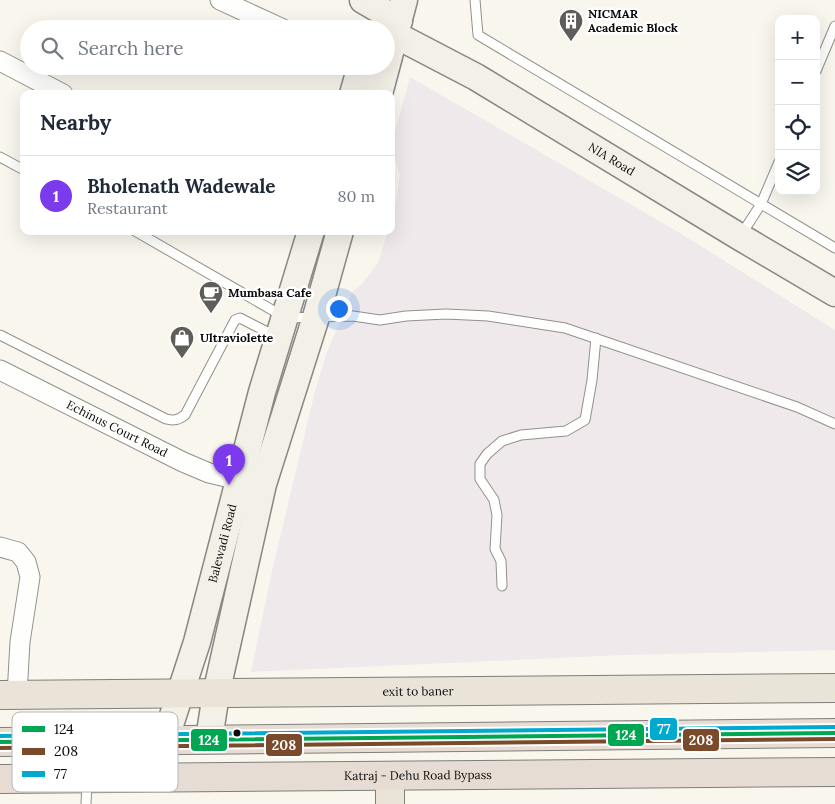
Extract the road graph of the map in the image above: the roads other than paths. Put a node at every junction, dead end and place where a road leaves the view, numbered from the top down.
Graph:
1 (220, 0) edge
2 (475, 0) edge
3 (263, 20) edge
4 (395, 25) edge
5 (835, 26) edge
6 (0, 61) edge
7 (820, 62) edge
8 (20, 71) edge
9 (27, 75) edge
10 (359, 75) edge
11 (380, 75) edge
12 (55, 90) edge
13 (354, 90) edge
14 (379, 90) edge
15 (0, 157) edge
16 (20, 168) edge
17 (775, 171) edge
18 (761, 204) junction
19 (140, 235) edge
20 (310, 235) edge
21 (339, 235) edge
22 (740, 237) junction
23 (835, 248) edge
24 (835, 293) edge
25 (316, 318) junction
26 (282, 328) junction
27 (0, 335) edge
28 (596, 338) junction
29 (0, 370) edge
30 (835, 424) edge
31 (239, 480) junction
32 (0, 547) edge
33 (502, 586) dead end
34 (835, 688) edge
35 (180, 694) junction
36 (216, 694) junction
37 (8, 695) edge
38 (174, 712) edge
39 (835, 733) edge
40 (178, 740) edge
41 (209, 740) junction
42 (835, 772) edge
43 (390, 776) junction
44 (178, 786) edge
45 (390, 804) edge

1 - 3 street
2 - 18 lane
4 - 22 main road, NIA Road
5 - 7 lane
6 - 8 street
9 - 12 street
10 - 13 main road
11 - 14 main road
15 - 16 lane
17 - 18 lane
18 - 22 lane
18 - 23 lane
19 - 26 lane
20 - 26 main road, Balewadi Road
21 - 25 main road, Balewadi Road
22 - 24 main road, NIA Road
25 - 26 lane
25 - 28 lane
25 - 36 main road, Balewadi Road
26 - 27 lane
26 - 31 main road, Balewadi Road
28 - 30 lane
28 - 33 lane
29 - 31 street, Echinus Court Road
31 - 35 main road, Balewadi Road
32 - 37 street
34 - 36 main road, exit to baner
35 - 36 main road, exit to baner
35 - 37 main road, exit to baner
35 - 38 main road, Balewadi Road
36 - 41 main road, Balewadi Road
39 - 41 highway
40 - 41 highway
42 - 43 highway, Katraj - Dehu Road Bypass
43 - 44 highway, Katraj - Dehu Road Bypass
43 - 45 main road

